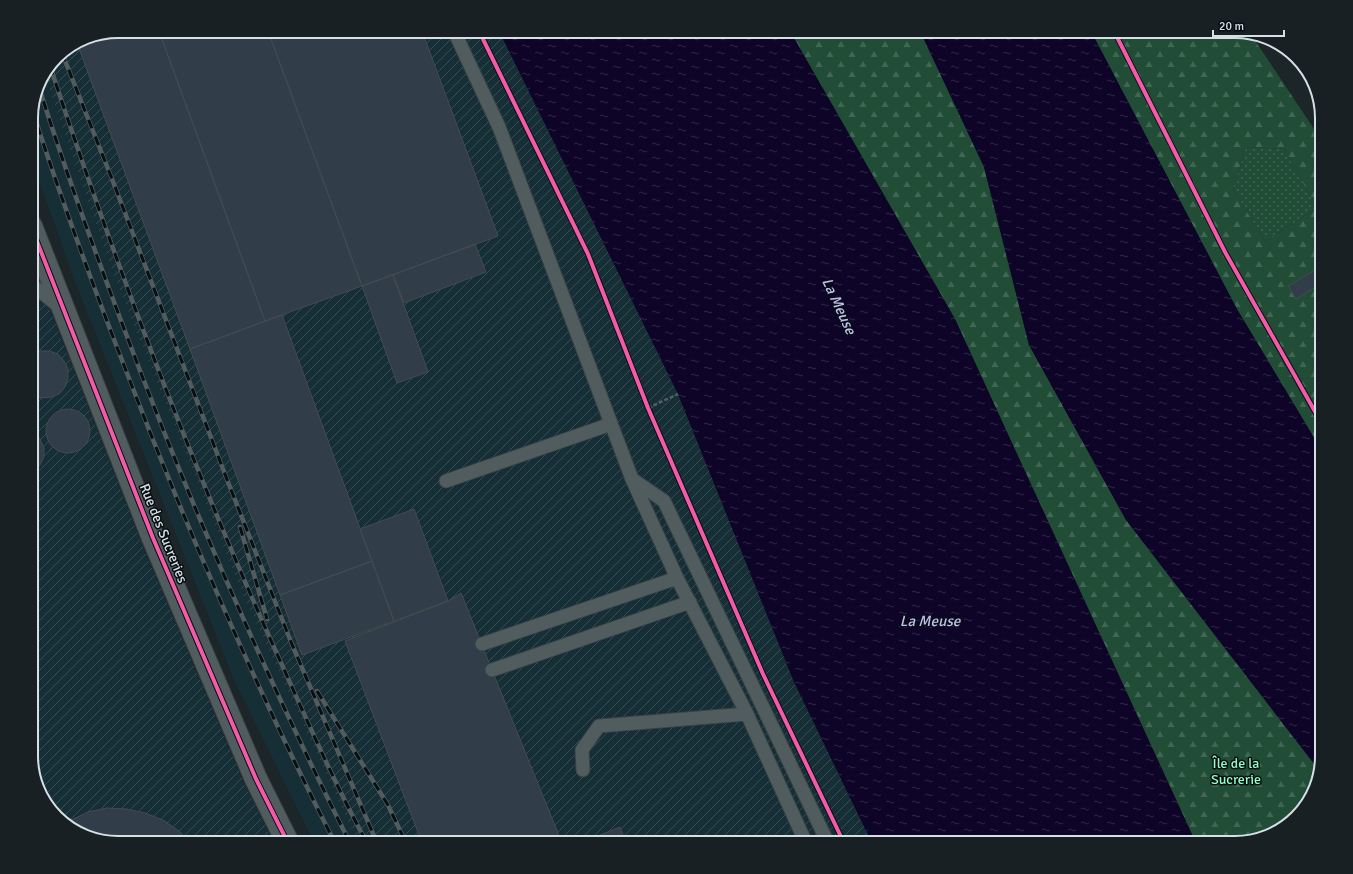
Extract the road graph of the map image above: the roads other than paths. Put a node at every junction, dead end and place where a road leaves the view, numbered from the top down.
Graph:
1 (457, 38) edge
2 (38, 244) edge
3 (38, 290) edge
4 (64, 311) junction
5 (611, 424) junction
6 (632, 479) junction
7 (446, 481) dead end
8 (677, 578) junction
9 (690, 602) junction
10 (482, 644) dead end
11 (492, 670) dead end
12 (747, 714) junction
13 (583, 770) dead end
14 (284, 836) edge
15 (803, 836) edge
16 (825, 836) edge

1 - 5 lane
2 - 4 street, Rue des Sucreries
3 - 4 lane
4 - 14 street, Rue des Sucreries
5 - 6 lane
5 - 7 lane
6 - 8 lane
6 - 16 lane
8 - 9 lane
8 - 10 lane
9 - 11 lane
9 - 12 lane
12 - 13 lane
12 - 15 lane

